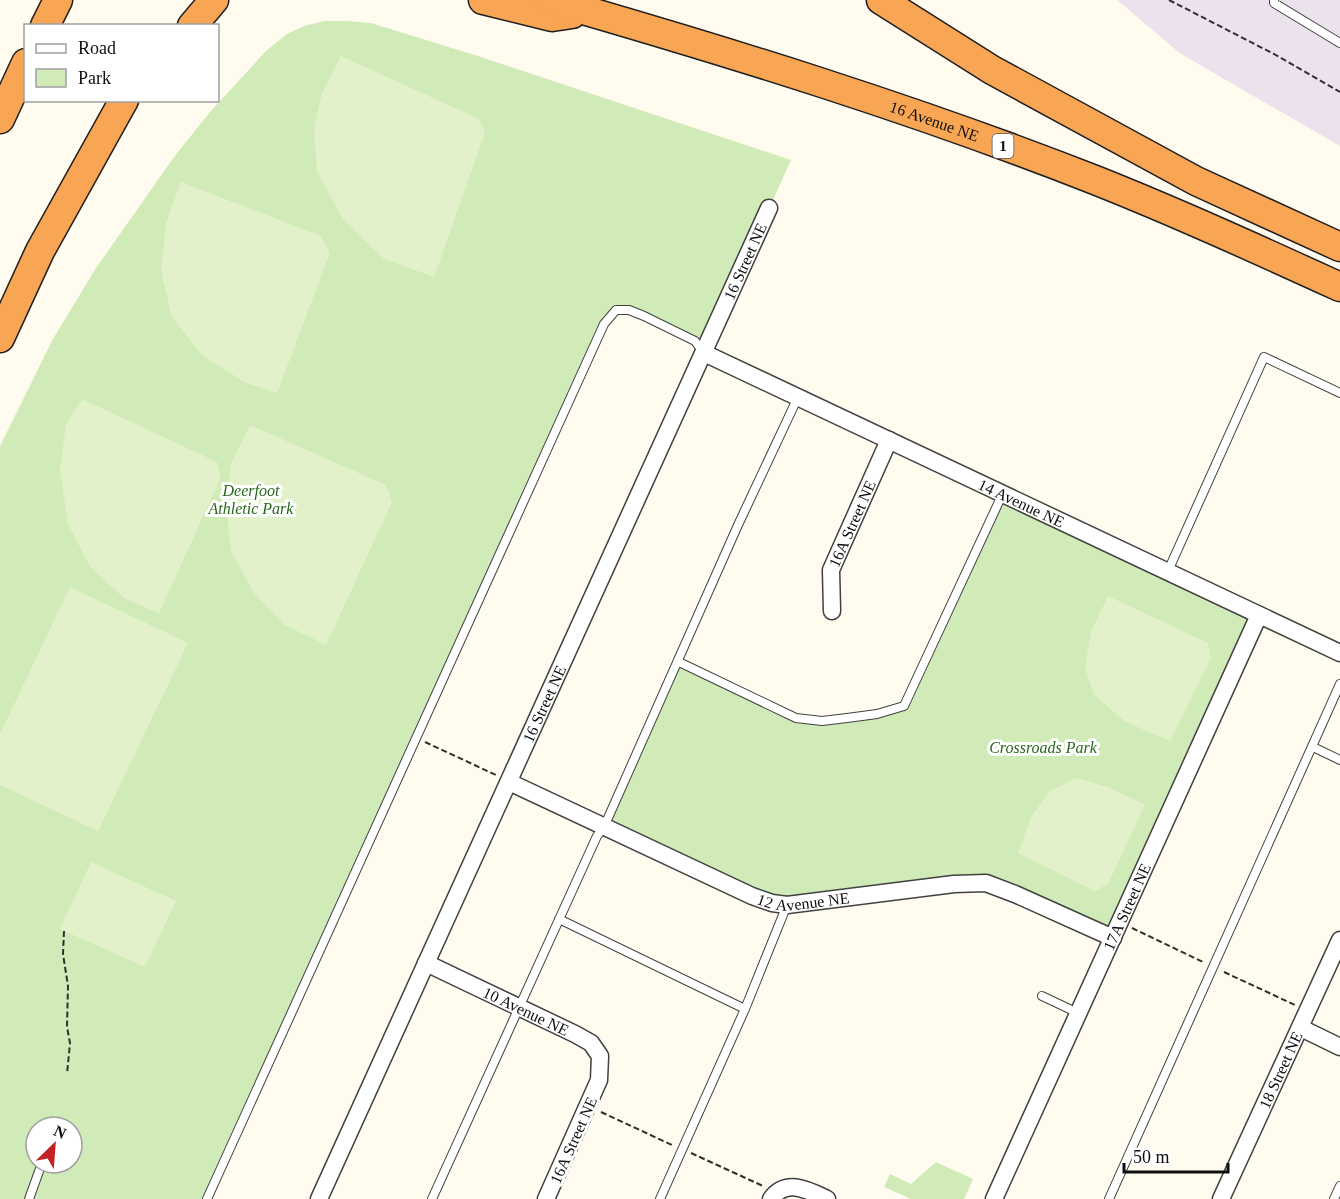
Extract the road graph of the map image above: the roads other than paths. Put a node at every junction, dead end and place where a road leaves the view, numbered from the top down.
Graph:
1 (58, 0) edge
2 (192, 0) edge
3 (214, 0) edge
4 (483, 0) edge
5 (549, 0) edge
6 (880, 0) edge
7 (1274, 0) edge
8 (589, 11) junction
9 (46, 24) edge
10 (176, 24) edge
11 (194, 24) edge
12 (1339, 40) edge
13 (24, 67) edge
14 (123, 102) edge
15 (137, 102) edge
16 (0, 119) edge
17 (64, 207) junction
18 (769, 208) dead end
19 (1340, 247) edge
20 (1340, 287) edge
21 (0, 338) edge
22 (704, 353) junction
23 (1340, 393) edge
24 (798, 397) junction
25 (889, 440) junction
26 (1003, 493) junction
27 (1168, 571) junction
28 (832, 611) dead end
29 (1259, 615) junction
30 (1340, 653) edge
31 (679, 662) junction
32 (1340, 684) edge
33 (1313, 747) junction
34 (1340, 760) edge
35 (509, 782) junction
36 (604, 827) junction
37 (787, 905) junction
38 (559, 919) junction
39 (1113, 938) junction
40 (1340, 940) edge
41 (426, 963) junction
42 (1041, 996) dead end
43 (518, 1007) junction
44 (745, 1009) junction
45 (1078, 1013) junction
46 (1301, 1028) junction
47 (1340, 1047) edge
48 (599, 1080) joint
49 (38, 1175) edge
50 (1340, 1186) edge
51 (29, 1199) edge
52 (207, 1199) edge
53 (319, 1199) edge
54 (432, 1199) edge
55 (546, 1199) edge
56 (660, 1199) edge
57 (771, 1199) edge
58 (827, 1199) edge
59 (994, 1199) edge
60 (1109, 1199) edge
61 (1221, 1199) edge
62 (1334, 1199) edge

1 - 9 highway
2 - 10 highway
3 - 11 highway
4 - 8 highway
5 - 8 highway, 16 Avenue NE / 1
6 - 19 highway
7 - 12 lane
8 - 20 highway, 16 Avenue NE / 1
13 - 16 highway
14 - 17 highway
15 - 17 highway
17 - 21 highway
18 - 22 street, 16 Street NE
22 - 24 street, 14 Avenue NE
22 - 35 street, 16 Street NE
22 - 52 lane
23 - 27 lane
24 - 25 street, 14 Avenue NE
24 - 31 lane
25 - 26 street, 14 Avenue NE
25 - 28 street, 16A Street NE
26 - 27 street, 14 Avenue NE
26 - 31 lane
27 - 29 street, 14 Avenue NE
29 - 30 street, 14 Avenue NE
29 - 39 street, 17A Street NE
31 - 36 lane
32 - 33 lane
33 - 34 lane
33 - 60 lane
35 - 36 street, 12 Avenue NE
35 - 41 street, 16 Street NE
36 - 37 street, 12 Avenue NE
36 - 38 lane
37 - 39 street, 12 Avenue NE
37 - 44 lane
38 - 43 lane
38 - 44 lane
39 - 45 street, 17A Street NE
40 - 46 street, 18 Street NE
41 - 43 street, 10 Avenue NE
41 - 53 street, 16 Street NE
42 - 45 lane
43 - 48 street, 10 Avenue NE
43 - 54 lane
44 - 56 lane
45 - 59 street, 17A Street NE
46 - 47 street
46 - 61 street, 18 Street NE
48 - 55 street, 16A Street NE
49 - 51 lane
50 - 62 lane
57 - 58 street

